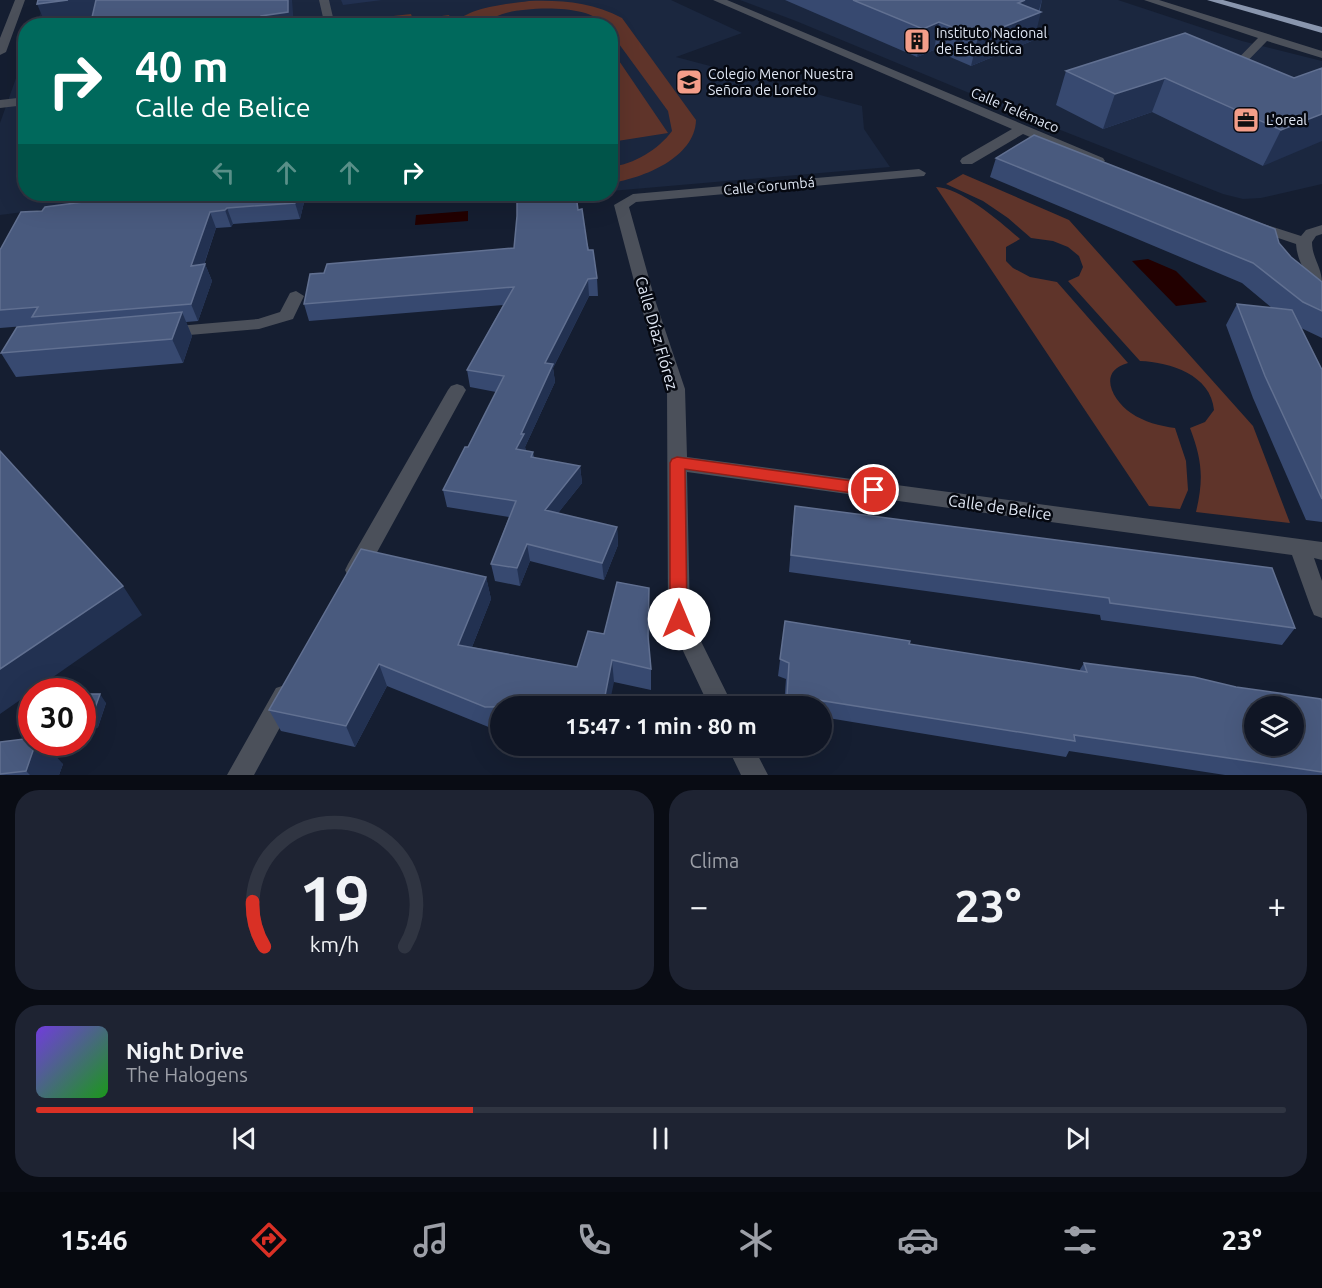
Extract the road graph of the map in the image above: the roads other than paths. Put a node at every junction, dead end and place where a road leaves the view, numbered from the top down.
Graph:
1 (20, 0) edge
2 (324, 0) edge
3 (718, 0) edge
4 (1149, 0) edge
5 (1212, 0) edge
6 (1254, 0) edge
7 (1300, 12) dead end
8 (328, 18) edge
9 (1211, 20) junction
10 (1322, 30) edge
11 (1264, 38) junction
12 (1322, 51) edge
13 (0, 52) edge
14 (1322, 55) edge
15 (1233, 85) edge
16 (18, 102) edge
17 (0, 104) edge
18 (1022, 129) junction
19 (967, 161) dead end
20 (1110, 166) edge
21 (919, 173) dead end
22 (621, 205) joint
23 (1241, 220) edge
24 (1322, 229) edge
25 (1304, 242) junction
26 (1322, 278) edge
27 (296, 296) dead end
28 (153, 333) edge
29 (457, 390) dead end
30 (677, 463) junction
31 (1312, 550) edge
32 (347, 585) edge
33 (1322, 608) edge
34 (295, 678) edge
35 (716, 696) edge
36 (745, 756) edge
37 (240, 775) edge
38 (754, 775) edge

1 - 13 street
2 - 8 street
3 - 18 street, Calle Telémaco
4 - 9 street
5 - 10 highway
6 - 7 highway
9 - 11 street
9 - 12 street
11 - 14 street
11 - 15 street
16 - 17 street
18 - 19 street
18 - 20 street, Calle Telémaco
21 - 22 street, Calle Corumbá
22 - 30 street, Calle Díaz Flórez
23 - 25 street
24 - 25 street
25 - 26 street
27 - 28 street
29 - 32 street
30 - 31 street, Calle de Belice
30 - 35 street, Calle Díaz Flórez
31 - 33 street
34 - 37 street
36 - 38 street

